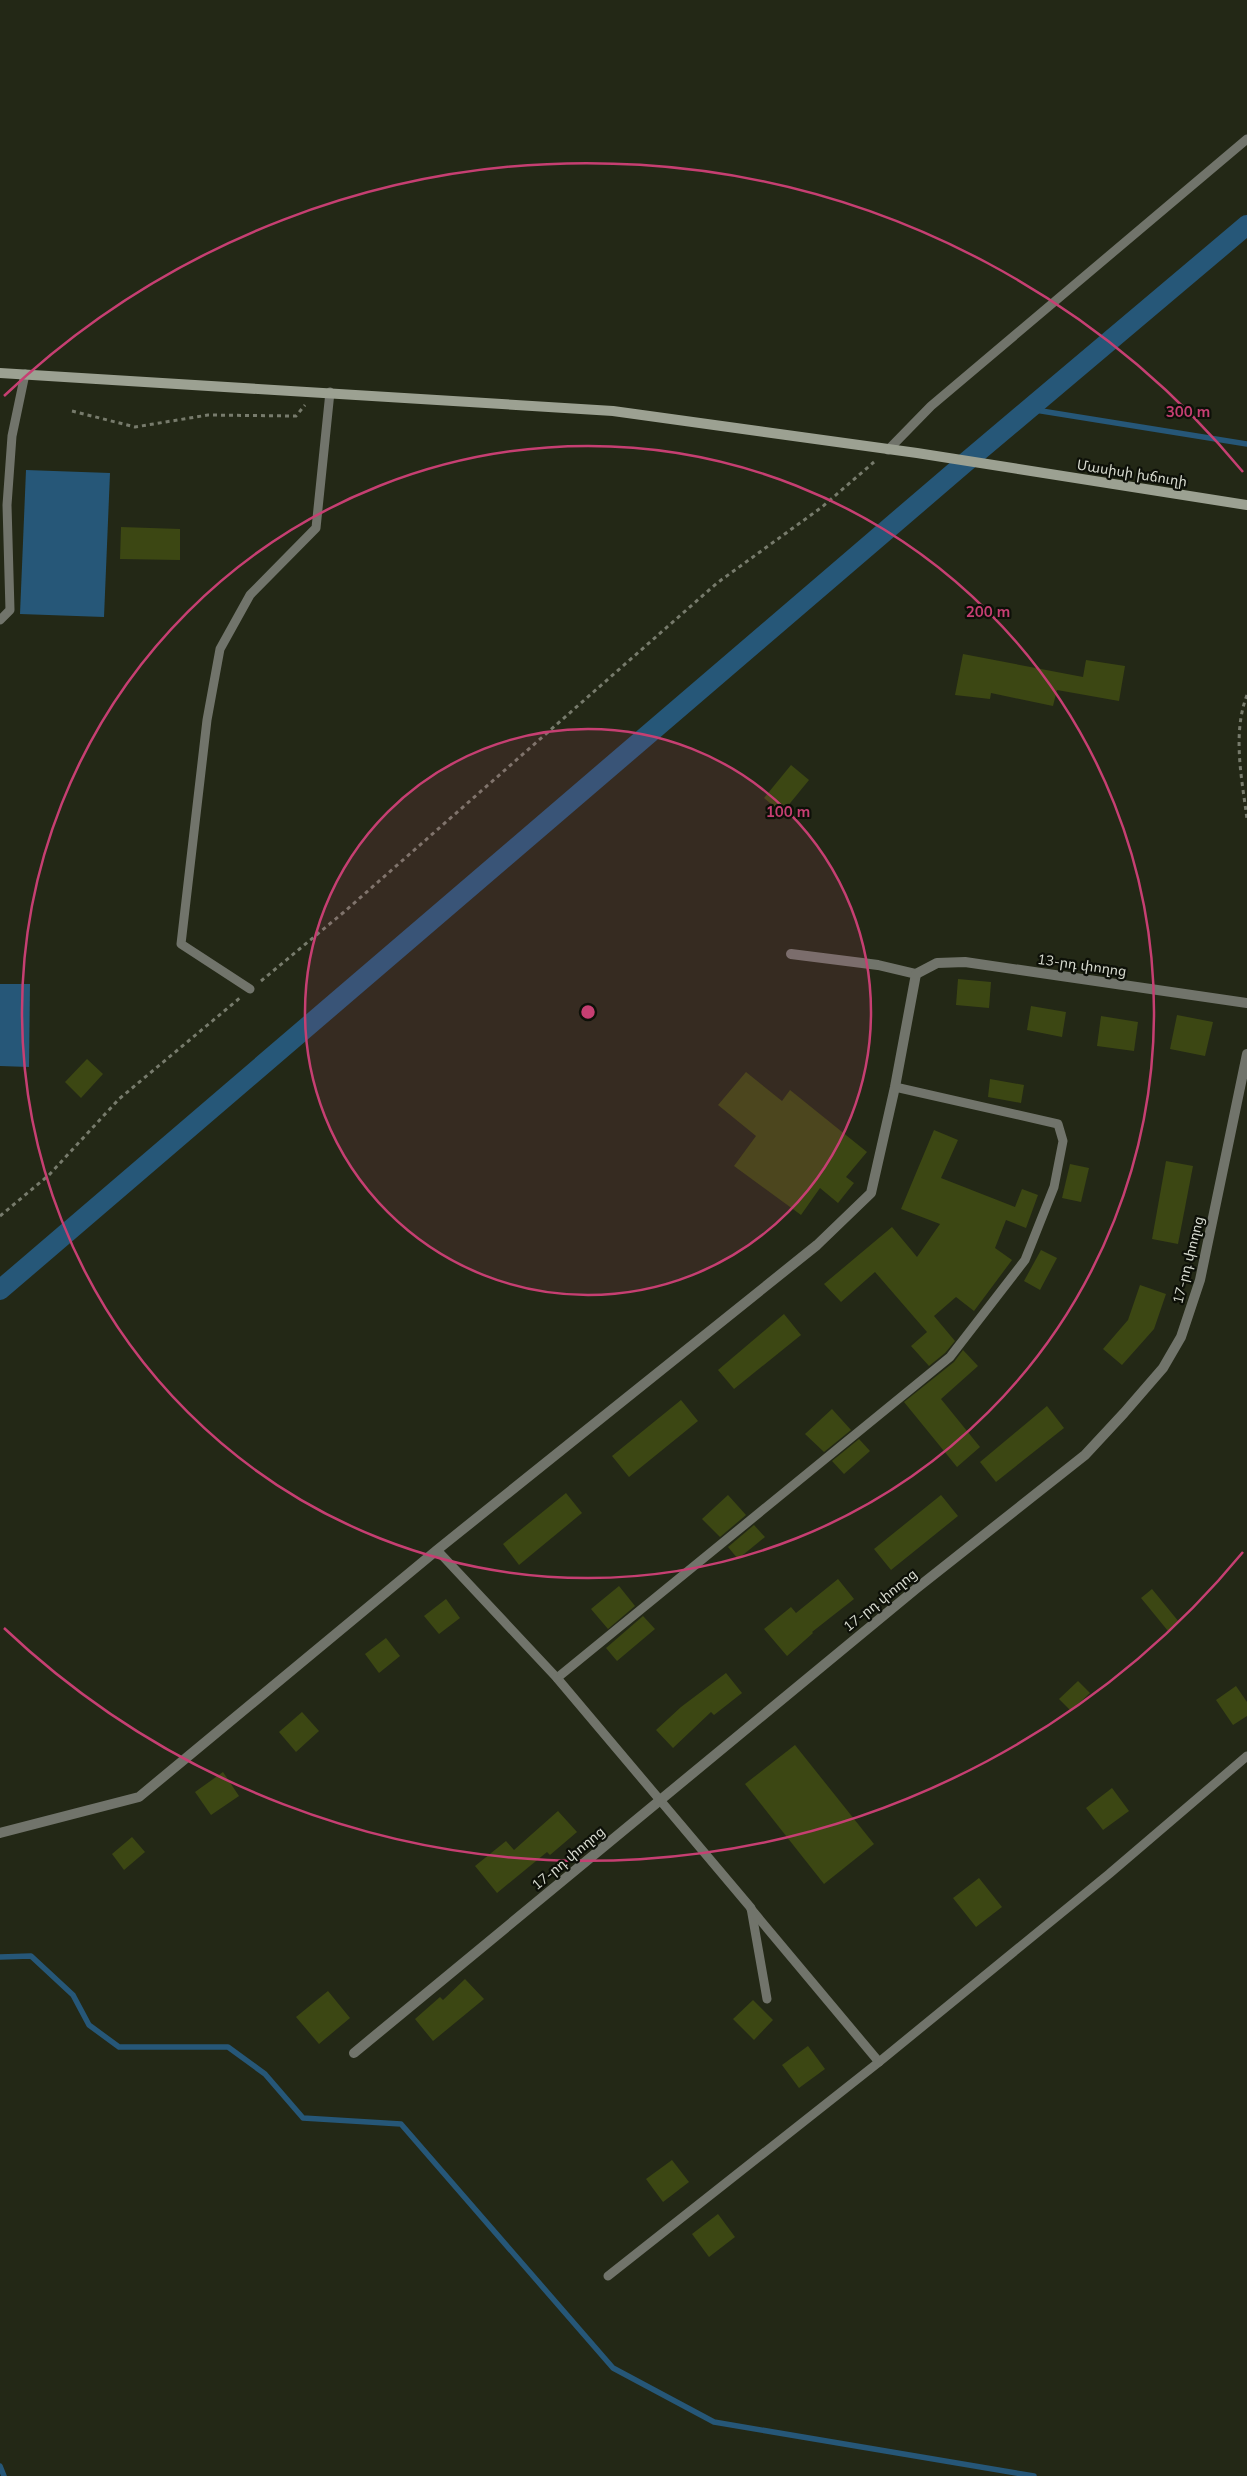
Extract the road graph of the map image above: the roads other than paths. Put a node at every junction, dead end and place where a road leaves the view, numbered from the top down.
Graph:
1 (1247, 139) edge
2 (0, 373) edge
3 (25, 374) junction
4 (330, 392) junction
5 (888, 450) junction
6 (1247, 505) edge
7 (0, 620) edge
8 (791, 954) dead end
9 (916, 974) junction
10 (250, 989) road end
11 (1247, 1003) edge
12 (1247, 1054) edge
13 (895, 1087) junction
14 (437, 1550) junction
15 (557, 1678) junction
16 (1247, 1756) edge
17 (660, 1800) junction
18 (0, 1834) edge
19 (751, 1908) junction
20 (768, 1999) dead end
21 (354, 2053) dead end
22 (879, 2062) junction
23 (608, 2276) dead end

1 - 5 lane
2 - 3 main road, Մասիսի խճուղի
3 - 4 main road, Մասիսի խճուղի
3 - 7 lane
4 - 5 main road, Մասիսի խճուղի
4 - 10 lane
5 - 6 main road, Մասիսի խճուղի
8 - 9 street
9 - 11 street, 13-րդ փողոց
9 - 13 street
12 - 17 street, 17-րդ փողոց
13 - 14 street
13 - 15 lane
14 - 15 lane
14 - 18 street
15 - 17 lane
16 - 22 lane
17 - 19 lane
17 - 21 street, 17-րդ փողոց
19 - 20 lane
19 - 22 lane
22 - 23 lane

